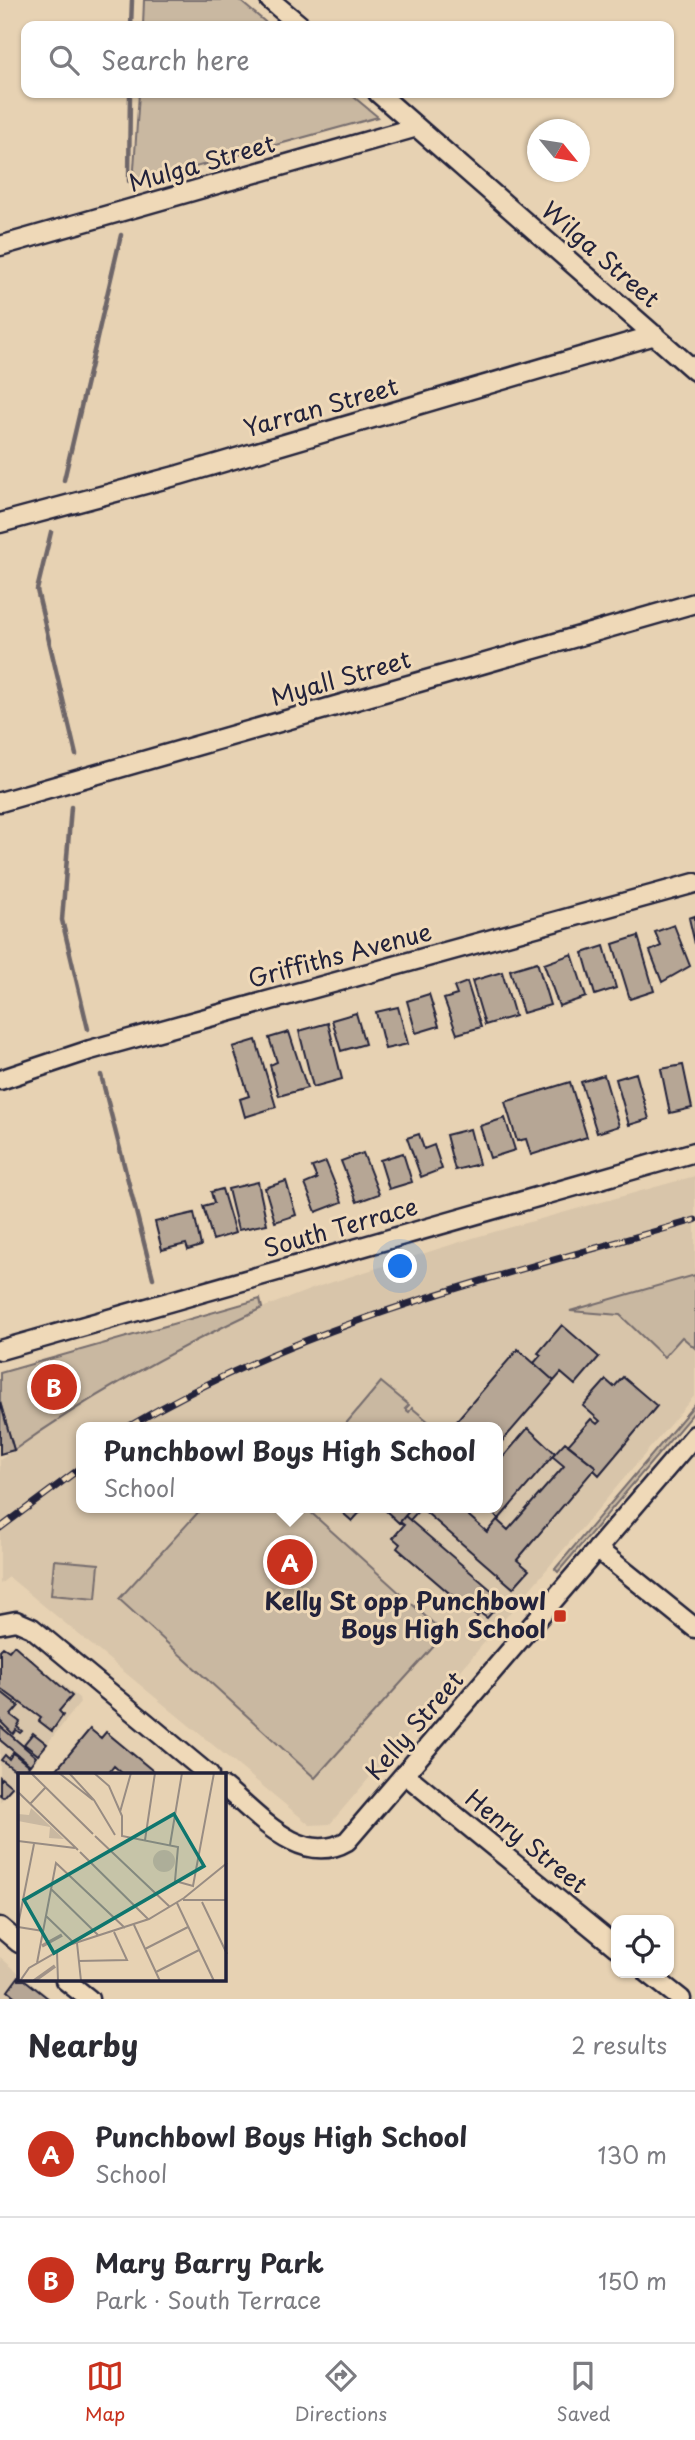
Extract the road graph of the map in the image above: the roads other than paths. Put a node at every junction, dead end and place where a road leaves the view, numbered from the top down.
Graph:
1 (279, 3) edge
2 (296, 21) edge
3 (383, 98) edge
4 (417, 127) junction
5 (0, 246) edge
6 (655, 335) junction
7 (695, 371) edge
8 (0, 523) edge
9 (695, 603) edge
10 (0, 802) edge
11 (695, 883) edge
12 (0, 1080) edge
13 (695, 1152) edge
14 (0, 1350) edge
15 (695, 1435) edge
16 (597, 1549) junction
17 (5, 1622) edge
18 (695, 1629) edge
19 (207, 1773) edge
20 (406, 1775) junction
21 (226, 1789) edge
22 (0, 1927) edge
23 (18, 1942) edge
24 (611, 1943) edge
25 (654, 1978) edge
26 (68, 1982) edge
27 (89, 1999) edge
28 (681, 1999) edge

1 - 2 street
3 - 4 street, Wilga Street
4 - 5 street, Mulga Street
4 - 6 street, Wilga Street
6 - 7 street, Wilga Street
6 - 8 street, Yarran Street
9 - 10 street, Myall Street
11 - 12 street, Griffiths Avenue
13 - 14 street, South Terrace
15 - 16 street, Kelly Street
16 - 18 street
16 - 20 street, Kelly Street
17 - 19 street
20 - 21 street, Kelly Street
20 - 24 street, Henry Street
22 - 23 street
25 - 28 street
26 - 27 street

